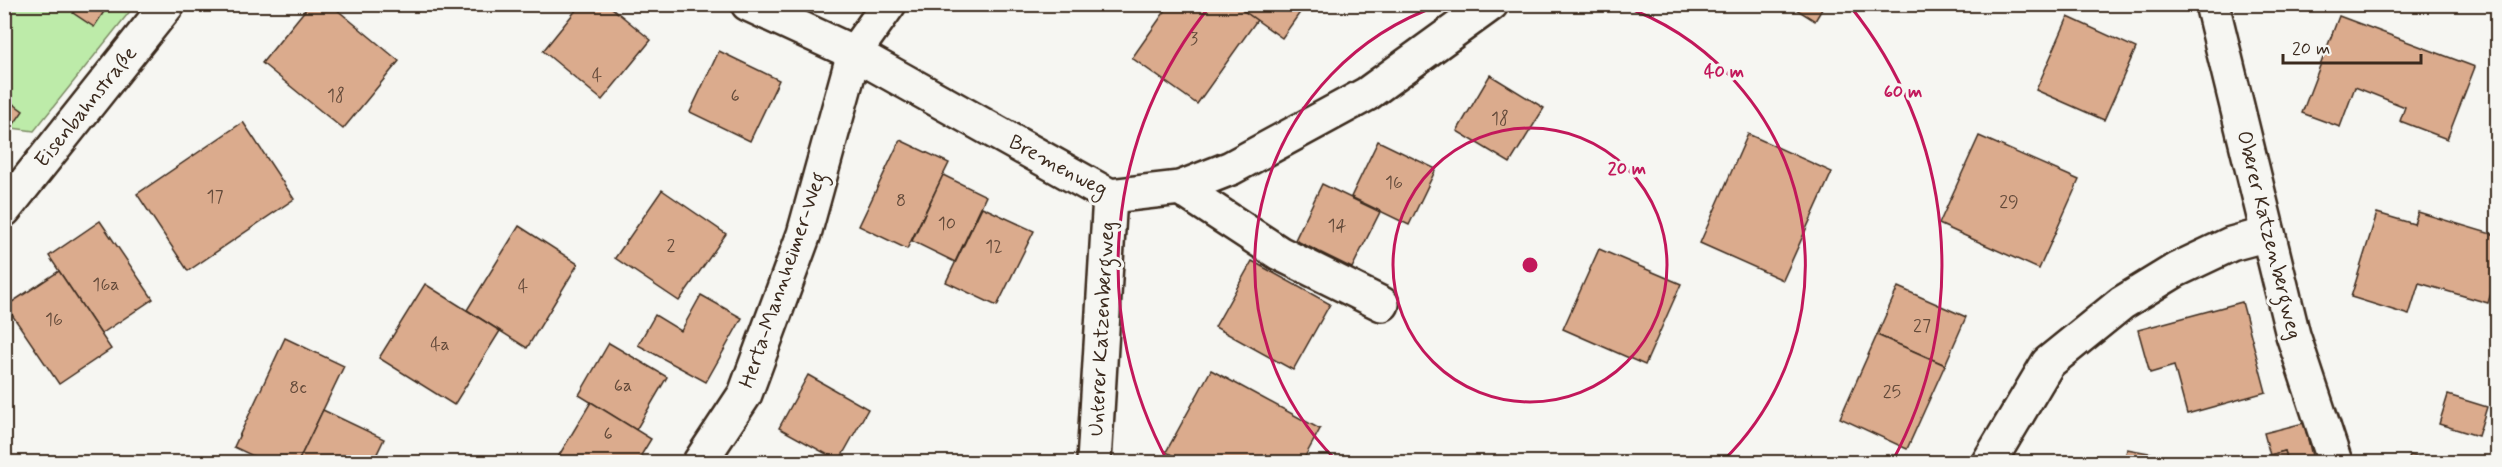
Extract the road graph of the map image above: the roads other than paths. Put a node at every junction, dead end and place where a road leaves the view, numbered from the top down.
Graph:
1 (168, 4) edge
2 (748, 4) edge
3 (889, 4) edge
4 (1491, 4) edge
5 (2212, 4) edge
6 (854, 52) junction
7 (1180, 188) junction
8 (1110, 196) junction
9 (4, 210) edge
10 (2268, 234) junction
11 (1382, 304) dead end
12 (700, 462) edge
13 (1094, 462) edge
14 (1989, 462) edge
15 (2335, 462) edge

1 - 9 street, Eisenbahnstraße
2 - 6 street, Bremenweg
3 - 6 street
4 - 7 street, Bremenweg
5 - 10 street, Oberer Katzenbergweg
6 - 8 street, Bremenweg
6 - 12 street, Herta-Mannheimer-Weg
7 - 8 street, Bremenweg
7 - 11 street
8 - 13 street, Unterer Katzenbergweg
10 - 14 street
10 - 15 street, Oberer Katzenbergweg

